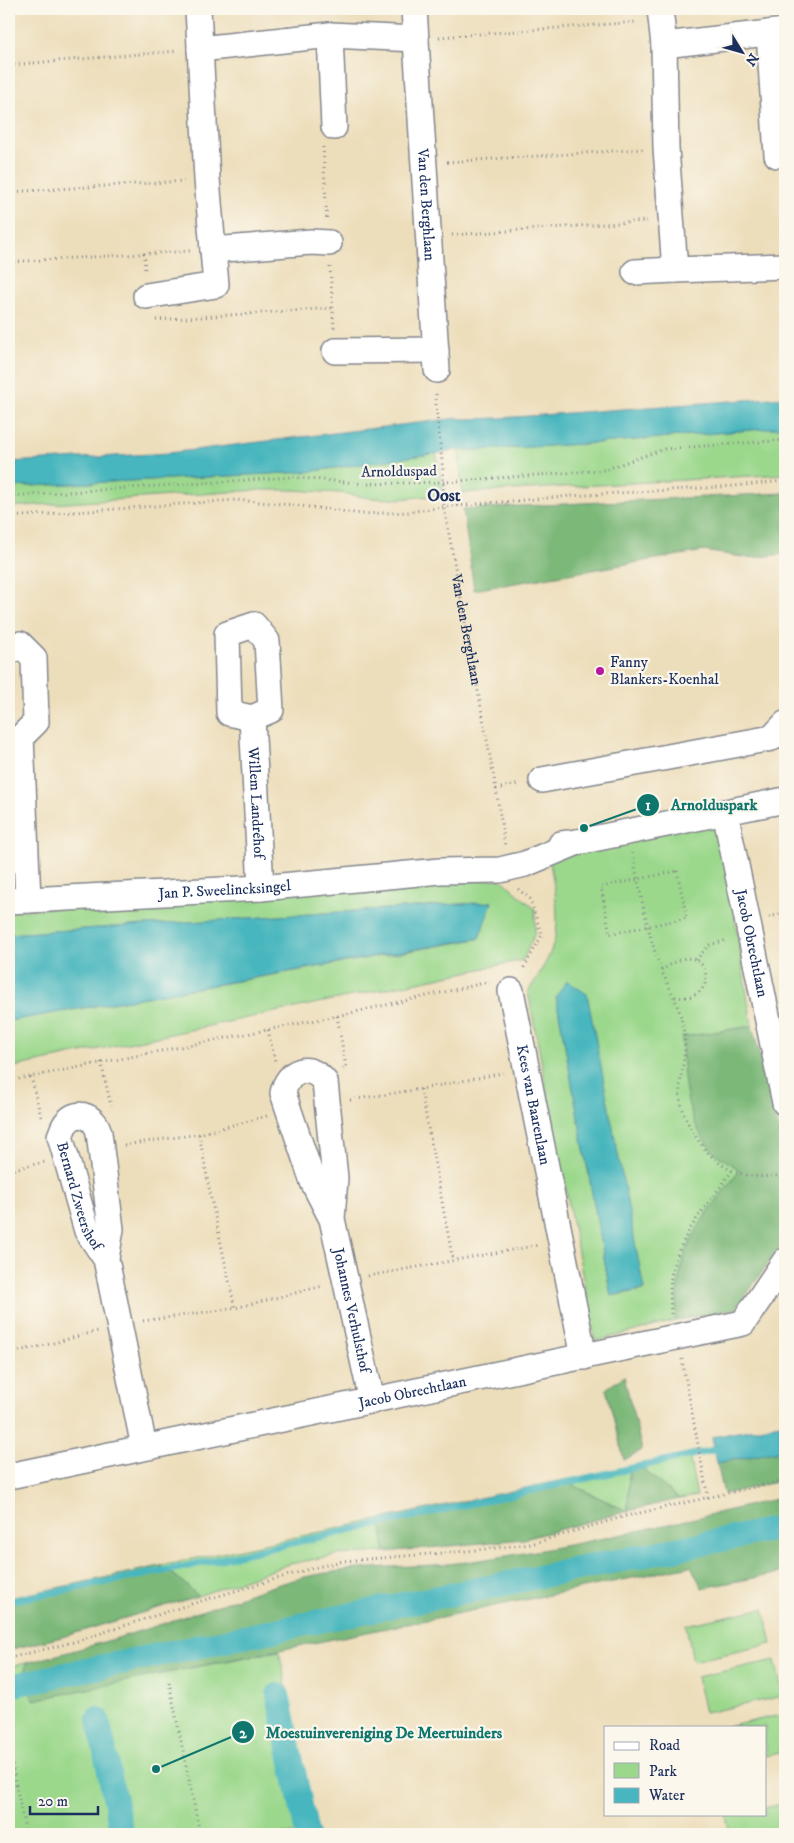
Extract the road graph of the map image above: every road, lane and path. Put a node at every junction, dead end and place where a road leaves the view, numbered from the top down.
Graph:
1 (198, 9) edge
2 (414, 9) edge
3 (660, 15) edge
4 (777, 32) edge
5 (330, 35) junction
6 (416, 39) junction
7 (664, 45) junction
8 (200, 49) junction
9 (9, 65) edge
10 (334, 127) dead end
11 (666, 148) junction
12 (785, 155) edge
13 (424, 163) junction
14 (207, 179) junction
15 (9, 192) edge
16 (672, 219) junction
17 (429, 237) junction
18 (329, 243) dead end
19 (213, 250) junction
20 (9, 262) edge
21 (785, 266) edge
22 (675, 270) junction
23 (634, 272) dead end
24 (146, 296) dead end
25 (335, 351) dead end
26 (436, 405) dead end
27 (785, 440) edge
28 (785, 481) edge
29 (444, 482) junction
30 (9, 496) edge
31 (444, 507) junction
32 (9, 517) edge
33 (9, 652) edge
34 (252, 718) dead end
35 (785, 724) edge
36 (15, 732) edge
37 (542, 780) dead end
38 (785, 800) edge
39 (726, 812) junction
40 (507, 860) junction
41 (636, 869) dead end
42 (637, 879) junction
43 (261, 888) junction
44 (18, 900) edge
45 (647, 926) junction
46 (751, 936) junction
47 (696, 960) junction
48 (661, 970) junction
49 (501, 987) junction
50 (674, 997) junction
51 (337, 1016) junction
52 (101, 1062) junction
53 (526, 1068) junction
54 (31, 1077) junction
55 (9, 1081) edge
56 (421, 1089) junction
57 (326, 1093) junction
58 (785, 1103) edge
59 (288, 1111) junction
60 (199, 1134) junction
61 (100, 1138) junction
62 (62, 1145) junction
63 (9, 1170) edge
64 (732, 1171) junction
65 (785, 1175) edge
66 (332, 1219) junction
67 (561, 1241) junction
68 (106, 1259) junction
69 (785, 1260) edge
70 (454, 1261) junction
71 (346, 1280) junction
72 (235, 1308) junction
73 (120, 1324) junction
74 (9, 1333) edge
75 (678, 1338) junction
76 (11, 1352) edge
77 (584, 1357) junction
78 (372, 1401) junction
79 (144, 1447) junction
80 (9, 1476) edge
81 (785, 1480) edge
82 (708, 1498) junction
83 (9, 1658) edge
84 (169, 1682) dead end
85 (9, 1750) edge
86 (26, 1834) edge
87 (200, 1834) edge

1 - 8 street
2 - 6 street, Van den Berghlaan
3 - 6 path
3 - 7 street
4 - 7 street
4 - 12 street
5 - 6 street
5 - 8 street
5 - 10 street
6 - 13 street, Van den Berghlaan
7 - 11 street
8 - 9 path
8 - 14 street
11 - 13 path
11 - 16 street
13 - 17 street, Van den Berghlaan
14 - 15 path
14 - 19 street
16 - 17 path
16 - 22 street
17 - 25 street, Van den Berghlaan
18 - 19 street
19 - 20 path
19 - 24 street
21 - 22 street
22 - 23 street
26 - 29 path, Van den Berghlaan
27 - 29 path, Arnolduspad
28 - 31 path
29 - 30 path, Arnolduspad
29 - 31 path, Van den Berghlaan
31 - 32 path
31 - 40 path, Van den Berghlaan
33 - 36 street
34 - 43 street, Willem Landréhof
35 - 37 street
36 - 44 street
38 - 39 street, Jan P. Sweelincksingel
39 - 40 street, Jan P. Sweelincksingel
39 - 46 street, Jacob Obrechtlaan
40 - 43 street, Jan P. Sweelincksingel
40 - 49 path
41 - 42 path
42 - 45 path
42 - 45 path
42 - 45 path
43 - 44 street, Jan P. Sweelincksingel
45 - 48 path
46 - 47 path
46 - 58 street, Jacob Obrechtlaan
47 - 48 path
47 - 50 path
48 - 50 path
49 - 51 path
49 - 53 street, Kees van Baarenlaan
50 - 64 path
51 - 52 path
51 - 57 path
52 - 54 path
52 - 61 path
53 - 56 path
53 - 67 street, Kees van Baarenlaan
54 - 55 path
54 - 62 path
56 - 57 path
56 - 70 path
57 - 59 street, Johannes Verhulsthof
57 - 66 street, Johannes Verhulsthof
59 - 60 path
59 - 66 street, Johannes Verhulsthof
60 - 61 path
60 - 72 path
61 - 62 street, Bernard Zweershof
61 - 68 street, Bernard Zweershof
62 - 63 path
62 - 68 street, Bernard Zweershof
64 - 65 path
64 - 75 path
66 - 71 street, Johannes Verhulsthof
67 - 70 path
67 - 77 street, Kees van Baarenlaan
68 - 73 street, Bernard Zweershof
69 - 75 street, Jacob Obrechtlaan
70 - 71 path
71 - 72 path
71 - 78 street, Johannes Verhulsthof
72 - 73 path
73 - 76 path
73 - 79 street, Bernard Zweershof
74 - 76 path
75 - 77 street, Jacob Obrechtlaan
75 - 82 path
77 - 78 street, Jacob Obrechtlaan
78 - 79 street, Jacob Obrechtlaan
79 - 80 street, Jacob Obrechtlaan
81 - 82 path
82 - 83 path
84 - 87 path
85 - 86 path

